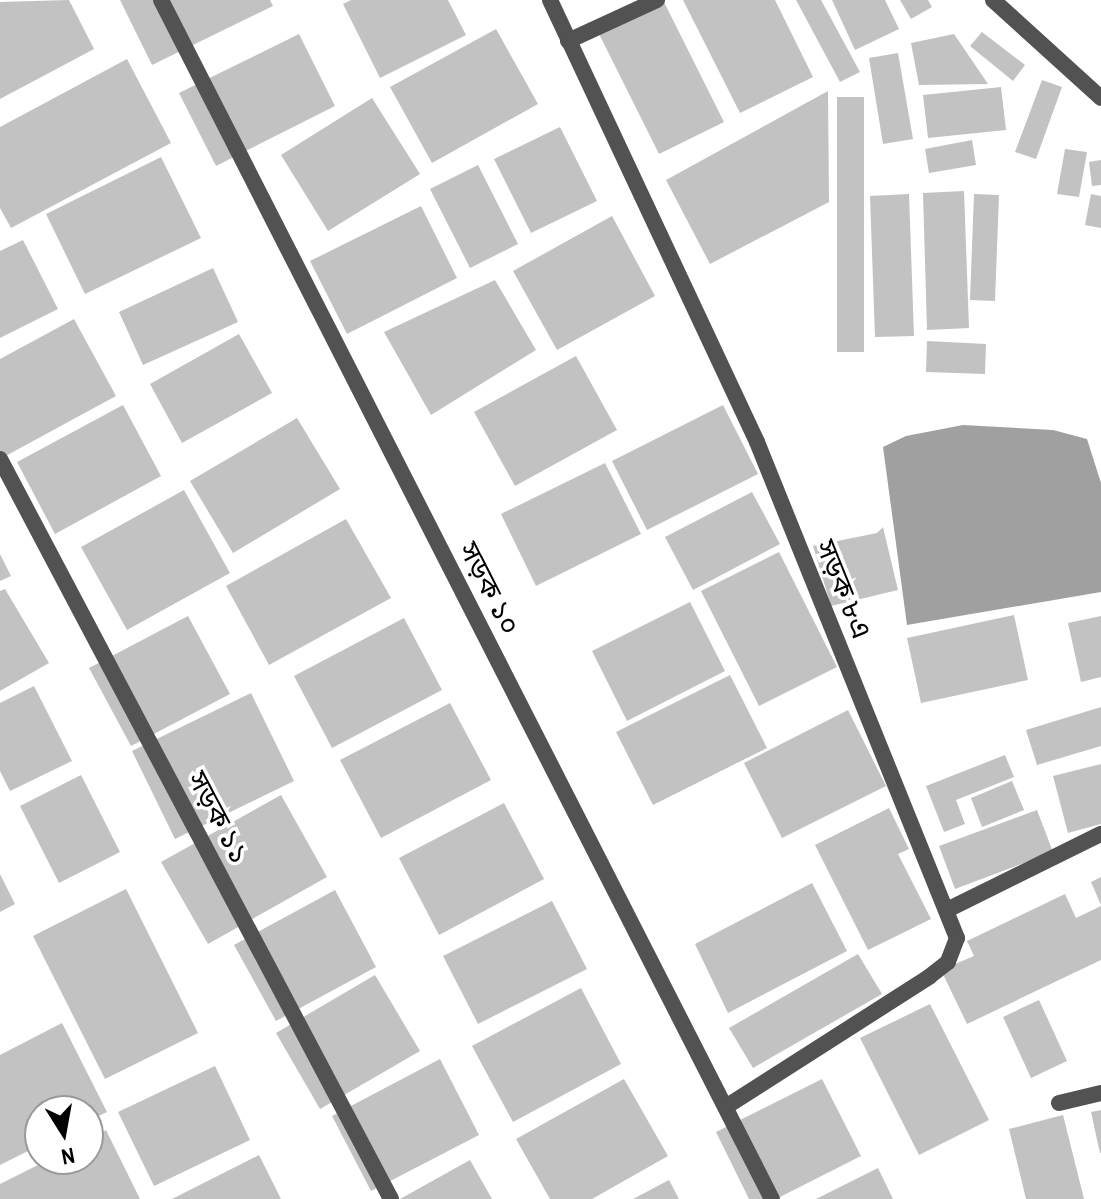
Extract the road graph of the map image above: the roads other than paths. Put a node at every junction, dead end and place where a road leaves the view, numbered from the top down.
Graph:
1 (161, 0) edge
2 (550, 0) edge
3 (657, 0) edge
4 (993, 0) edge
5 (568, 41) junction
6 (1101, 98) edge
7 (0, 459) edge
8 (1101, 834) edge
9 (947, 910) junction
10 (1101, 1093) edge
11 (1059, 1103) dead end
12 (726, 1107) junction
13 (391, 1199) edge
14 (772, 1199) edge

1 - 12 street, সড়ক ১০
2 - 5 street, সড়ক ৮এ
3 - 5 street
4 - 6 street
5 - 9 street, সড়ক ৮এ
7 - 13 street, সড়ক ১১
8 - 9 street
9 - 12 street, সড়ক ৮এ
10 - 11 street
12 - 14 street, সড়ক ১০

